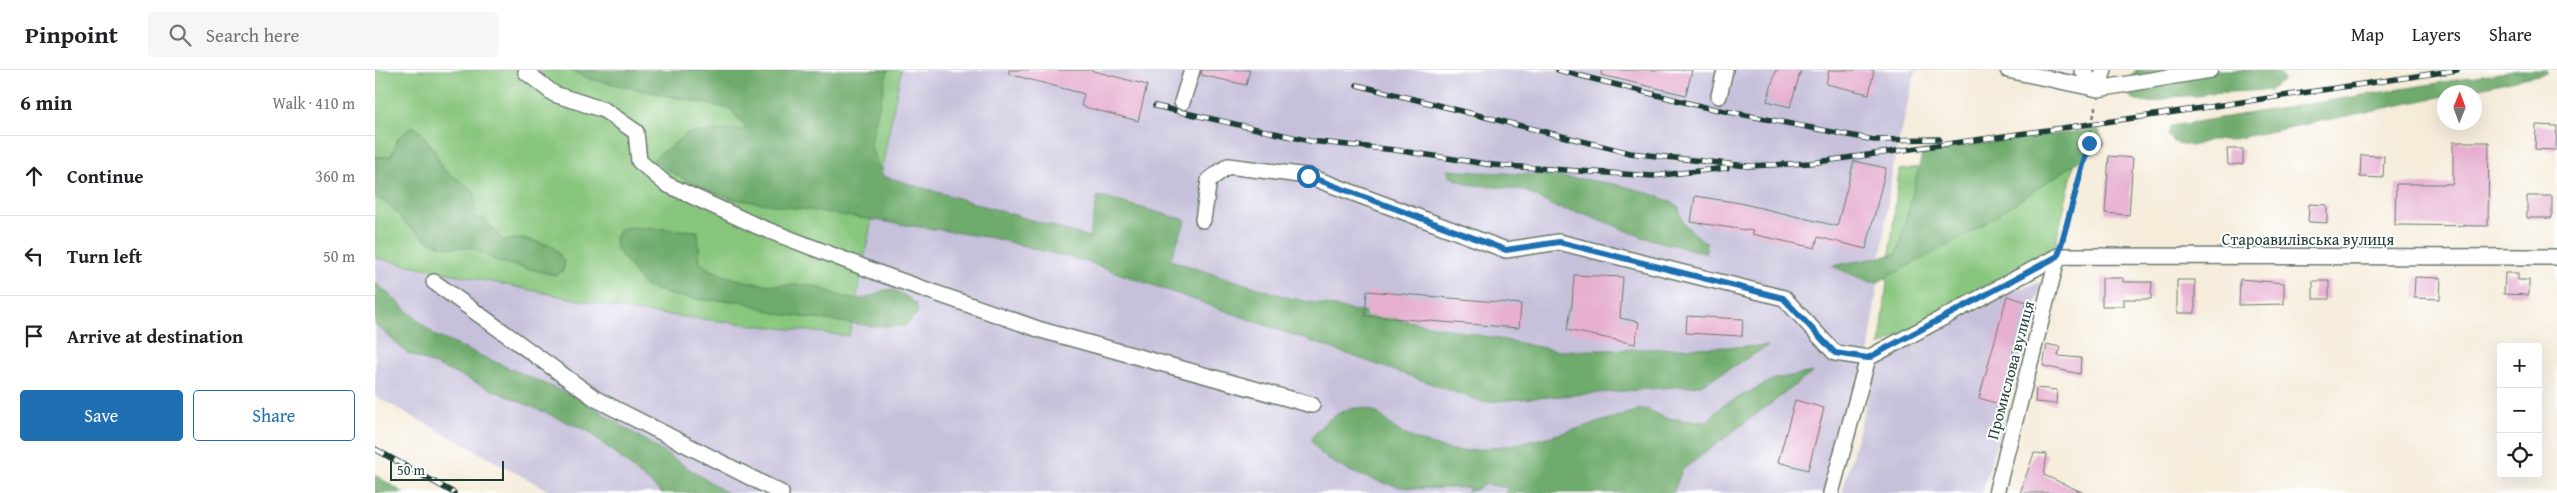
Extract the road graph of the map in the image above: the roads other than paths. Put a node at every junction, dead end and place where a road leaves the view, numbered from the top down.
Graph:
1 (527, 70) edge
2 (1192, 70) edge
3 (1725, 70) edge
4 (2008, 70) edge
5 (2083, 70) edge
6 (2104, 70) edge
7 (2210, 70) edge
8 (2098, 89) junction
9 (1719, 96) dead end
10 (1182, 102) dead end
11 (1203, 220) dead end
12 (2058, 256) junction
13 (2557, 257) edge
14 (434, 282) dead end
15 (1868, 358) junction
16 (1312, 405) dead end
17 (781, 493) edge
18 (1831, 493) edge
19 (1995, 493) edge

1 - 16 street
2 - 10 street
3 - 9 street
4 - 8 street
5 - 8 street
6 - 8 street
7 - 8 street
11 - 15 street
12 - 13 street, Староавилівська вулиця
12 - 15 street
12 - 19 street, Промислова вулиця
14 - 17 street
15 - 18 street

